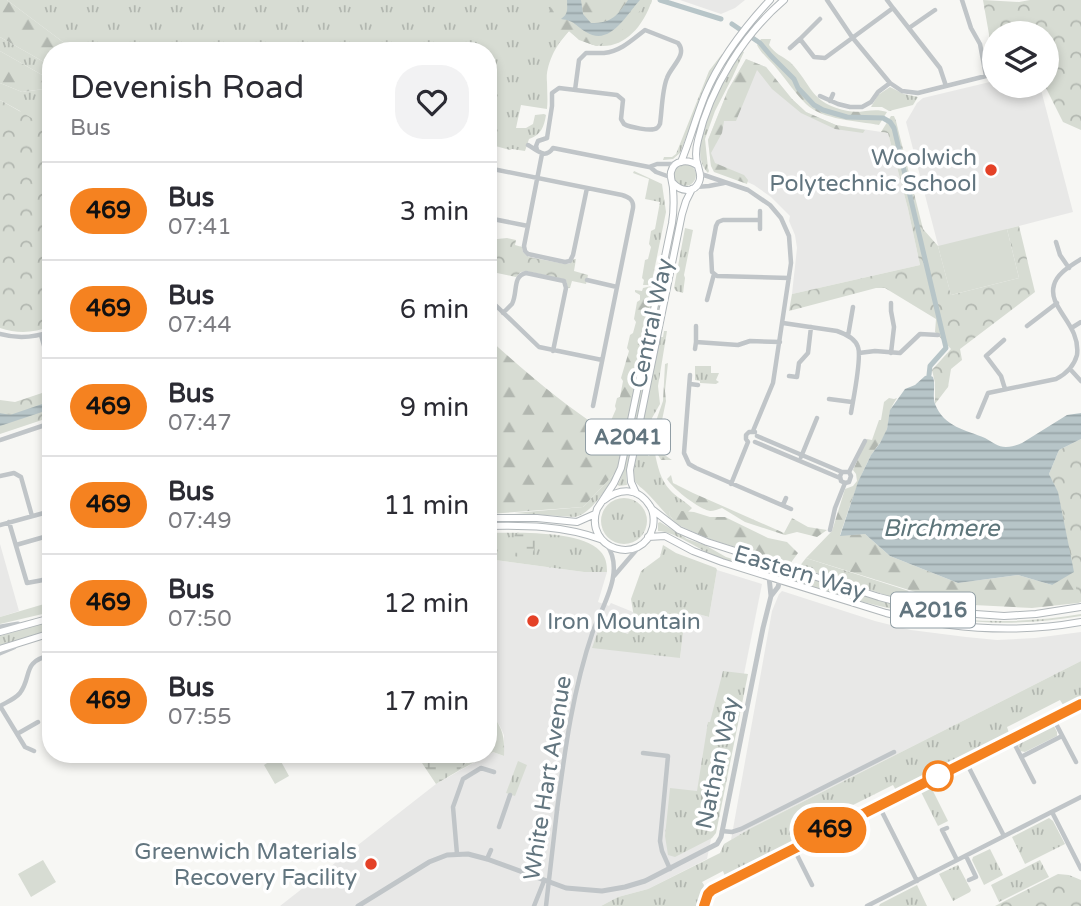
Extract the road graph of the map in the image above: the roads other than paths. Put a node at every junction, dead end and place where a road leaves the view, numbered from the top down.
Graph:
1 (770, 0) edge
2 (784, 0) edge
3 (887, 0) edge
4 (962, 0) edge
5 (826, 1) edge
6 (892, 8) junction
7 (935, 10) dead end
8 (820, 19) dead end
9 (750, 29) junction
10 (909, 29) junction
11 (852, 37) junction
12 (743, 38) junction
13 (800, 39) junction
14 (790, 48) dead end
15 (890, 83) junction
16 (946, 86) junction
17 (575, 90) junction
18 (833, 94) dead end
19 (820, 96) dead end
20 (830, 101) junction
21 (543, 139) junction
22 (553, 148) junction
23 (540, 153) junction
24 (678, 163) junction
25 (649, 167) junction
26 (497, 170) edge
27 (699, 170) junction
28 (538, 178) junction
29 (672, 180) junction
30 (725, 183) junction
31 (587, 188) junction
32 (694, 188) junction
33 (760, 211) dead end
34 (497, 220) edge
35 (760, 220) junction
36 (528, 226) junction
37 (760, 229) dead end
38 (1056, 242) dead end
39 (1081, 259) edge
40 (1069, 268) junction
41 (713, 274) junction
42 (789, 278) junction
43 (587, 280) dead end
44 (617, 286) junction
45 (707, 300) dead end
46 (891, 303) dead end
47 (1057, 303) junction
48 (497, 307) edge
49 (853, 307) dead end
50 (503, 313) junction
51 (1081, 322) edge
52 (783, 323) junction
53 (696, 326) dead end
54 (1027, 326) dead end
55 (811, 327) junction
56 (1073, 327) junction
57 (0, 334) edge
58 (41, 335) joint
59 (848, 335) junction
60 (938, 335) dead end
61 (42, 339) edge
62 (1004, 340) dead end
63 (696, 342) junction
64 (780, 342) junction
65 (695, 349) dead end
66 (553, 351) junction
67 (859, 353) junction
68 (891, 353) junction
69 (602, 360) junction
70 (1070, 369) junction
71 (690, 375) dead end
72 (789, 376) dead end
73 (1081, 381) edge
74 (690, 384) junction
75 (698, 384) dead end
76 (1005, 389) junction
77 (829, 398) dead end
78 (852, 402) junction
79 (593, 406) dead end
80 (851, 413) dead end
81 (978, 417) dead end
82 (817, 418) dead end
83 (42, 426) edge
84 (755, 437) junction
85 (0, 440) edge
86 (865, 441) dead end
87 (748, 442) junction
88 (800, 458) junction
89 (843, 474) junction
90 (0, 476) edge
91 (845, 483) junction
92 (731, 484) junction
93 (636, 494) junction
94 (786, 498) dead end
95 (604, 500) junction
96 (783, 505) junction
97 (791, 509) dead end
98 (653, 510) junction
99 (42, 513) edge
100 (595, 514) junction
101 (32, 516) junction
102 (497, 518) edge
103 (9, 522) junction
104 (0, 525) edge
105 (497, 526) edge
106 (830, 530) dead end
107 (648, 537) junction
108 (42, 538) edge
109 (604, 542) junction
110 (16, 545) junction
111 (638, 547) junction
112 (729, 550) junction
113 (614, 577) junction
114 (769, 577) junction
115 (42, 580) edge
116 (780, 580) junction
117 (771, 596) junction
118 (1081, 607) edge
119 (42, 620) edge
120 (42, 620) edge
121 (1081, 622) edge
122 (0, 627) edge
123 (0, 632) edge
124 (42, 636) edge
125 (0, 651) edge
126 (42, 657) edge
127 (1081, 704) edge
128 (0, 706) edge
129 (1053, 718) junction
130 (38, 722) dead end
131 (17, 734) junction
132 (1062, 736) junction
133 (1012, 739) junction
134 (34, 751) dead end
135 (894, 751) dead end
136 (643, 753) dead end
137 (1021, 757) junction
138 (966, 762) junction
139 (1076, 762) dead end
140 (494, 772) dead end
141 (1034, 782) dead end
142 (510, 795) dead end
143 (1081, 797) edge
144 (879, 806) junction
145 (1052, 812) junction
146 (499, 827) dead end
147 (947, 828) dead end
148 (722, 831) junction
149 (1004, 836) junction
150 (794, 849) junction
151 (491, 850) dead end
152 (457, 854) junction
153 (966, 856) junction
154 (487, 859) junction
155 (957, 860) junction
156 (670, 869) junction
157 (1081, 869) edge
158 (969, 880) dead end
159 (544, 881) junction
160 (917, 881) junction
161 (812, 885) dead end
162 (871, 905) edge
163 (358, 906) edge
164 (534, 906) edge
165 (546, 906) edge
166 (704, 906) edge

1 - 9 main road, Central Way / A2041
2 - 9 main road, Central Way / A2041
3 - 6 street
4 - 16 street
5 - 11 street
6 - 10 street
6 - 11 street
7 - 10 street
8 - 13 street
9 - 12 main road, Central Way / A2041
10 - 16 street
11 - 13 street
11 - 15 street
12 - 24 main road, Central Way / A2041
12 - 27 main road, Central Way / A2041
13 - 14 street
15 - 16 street
15 - 20 street
17 - 17 street
17 - 21 street
18 - 20 street
19 - 20 street
21 - 22 street
21 - 23 street
21 - 23 street
22 - 23 street
22 - 25 street
23 - 28 street
24 - 25 street
24 - 27 main road
24 - 29 main road, Central Way / A2041
25 - 29 street
26 - 28 street
27 - 30 street
27 - 32 main road, Central Way / A2041
28 - 31 street
28 - 36 street
29 - 32 main road
29 - 95 main road, Central Way / A2041
30 - 32 street
30 - 42 street
31 - 36 street
31 - 44 street
32 - 93 main road, Central Way / A2041
33 - 35 street
34 - 36 street
35 - 37 street
35 - 41 street
38 - 40 street
39 - 40 street
40 - 47 street
41 - 42 street
41 - 45 street
42 - 52 street
43 - 44 street
44 - 69 street
46 - 68 street
47 - 54 street
47 - 56 street
48 - 50 street
49 - 59 street
50 - 66 street
50 - 66 street
51 - 56 street
52 - 55 street
52 - 64 street
53 - 63 street
55 - 59 street
55 - 72 street
56 - 70 street
57 - 58 street
58 - 61 street
59 - 67 street
60 - 68 street
62 - 76 street
63 - 64 street
63 - 65 street
64 - 84 street
66 - 69 street
67 - 68 street
67 - 78 street
69 - 79 street
70 - 73 street
70 - 76 street
71 - 74 street
74 - 75 street
74 - 92 street
76 - 81 street
77 - 78 street
78 - 80 street
82 - 88 street
83 - 85 street
84 - 87 street
84 - 87 street
84 - 88 street
86 - 89 street
87 - 92 street
88 - 89 street
89 - 91 street
89 - 91 street
90 - 101 street
91 - 106 street
92 - 96 street
93 - 95 main road
93 - 98 main road
94 - 96 street
95 - 100 main road
96 - 97 street
98 - 107 main road
98 - 112 main road, Eastern Way / A2016
99 - 101 street
100 - 102 main road
100 - 109 main road
101 - 103 street
103 - 104 street
103 - 110 street
105 - 109 main road
107 - 111 main road
107 - 114 main road, Eastern Way / A2016
108 - 110 street
109 - 111 main road
109 - 113 street
110 - 115 street
111 - 113 street, White Hart Avenue
112 - 116 street
112 - 118 main road, Eastern Way / A2016
113 - 165 street, White Hart Avenue, bridge
114 - 116 main road, Eastern Way / A2016
114 - 117 street, Nathan Way
116 - 117 street, Nathan Way
116 - 121 main road, Eastern Way / A2016
117 - 148 street, Nathan Way
119 - 122 street
120 - 123 main road
124 - 125 main road
126 - 128 street
127 - 129 street
128 - 131 street
129 - 132 street
129 - 133 street
130 - 131 street
131 - 134 street
132 - 137 street
132 - 139 street
133 - 137 street
133 - 138 street
135 - 148 street
136 - 156 street
137 - 141 street
138 - 144 street
138 - 149 street
140 - 152 street
142 - 146 street
143 - 145 street
144 - 150 street
144 - 160 street
145 - 149 street
145 - 157 street
147 - 155 street
148 - 156 street, Nathan Way
149 - 153 street
150 - 161 street
150 - 166 street
151 - 154 street
152 - 154 street, Nathan Way
152 - 163 street, Nathan Way
153 - 155 street
153 - 158 street
154 - 159 street, Nathan Way
155 - 160 street
156 - 159 street, Nathan Way
159 - 164 street
160 - 162 street

